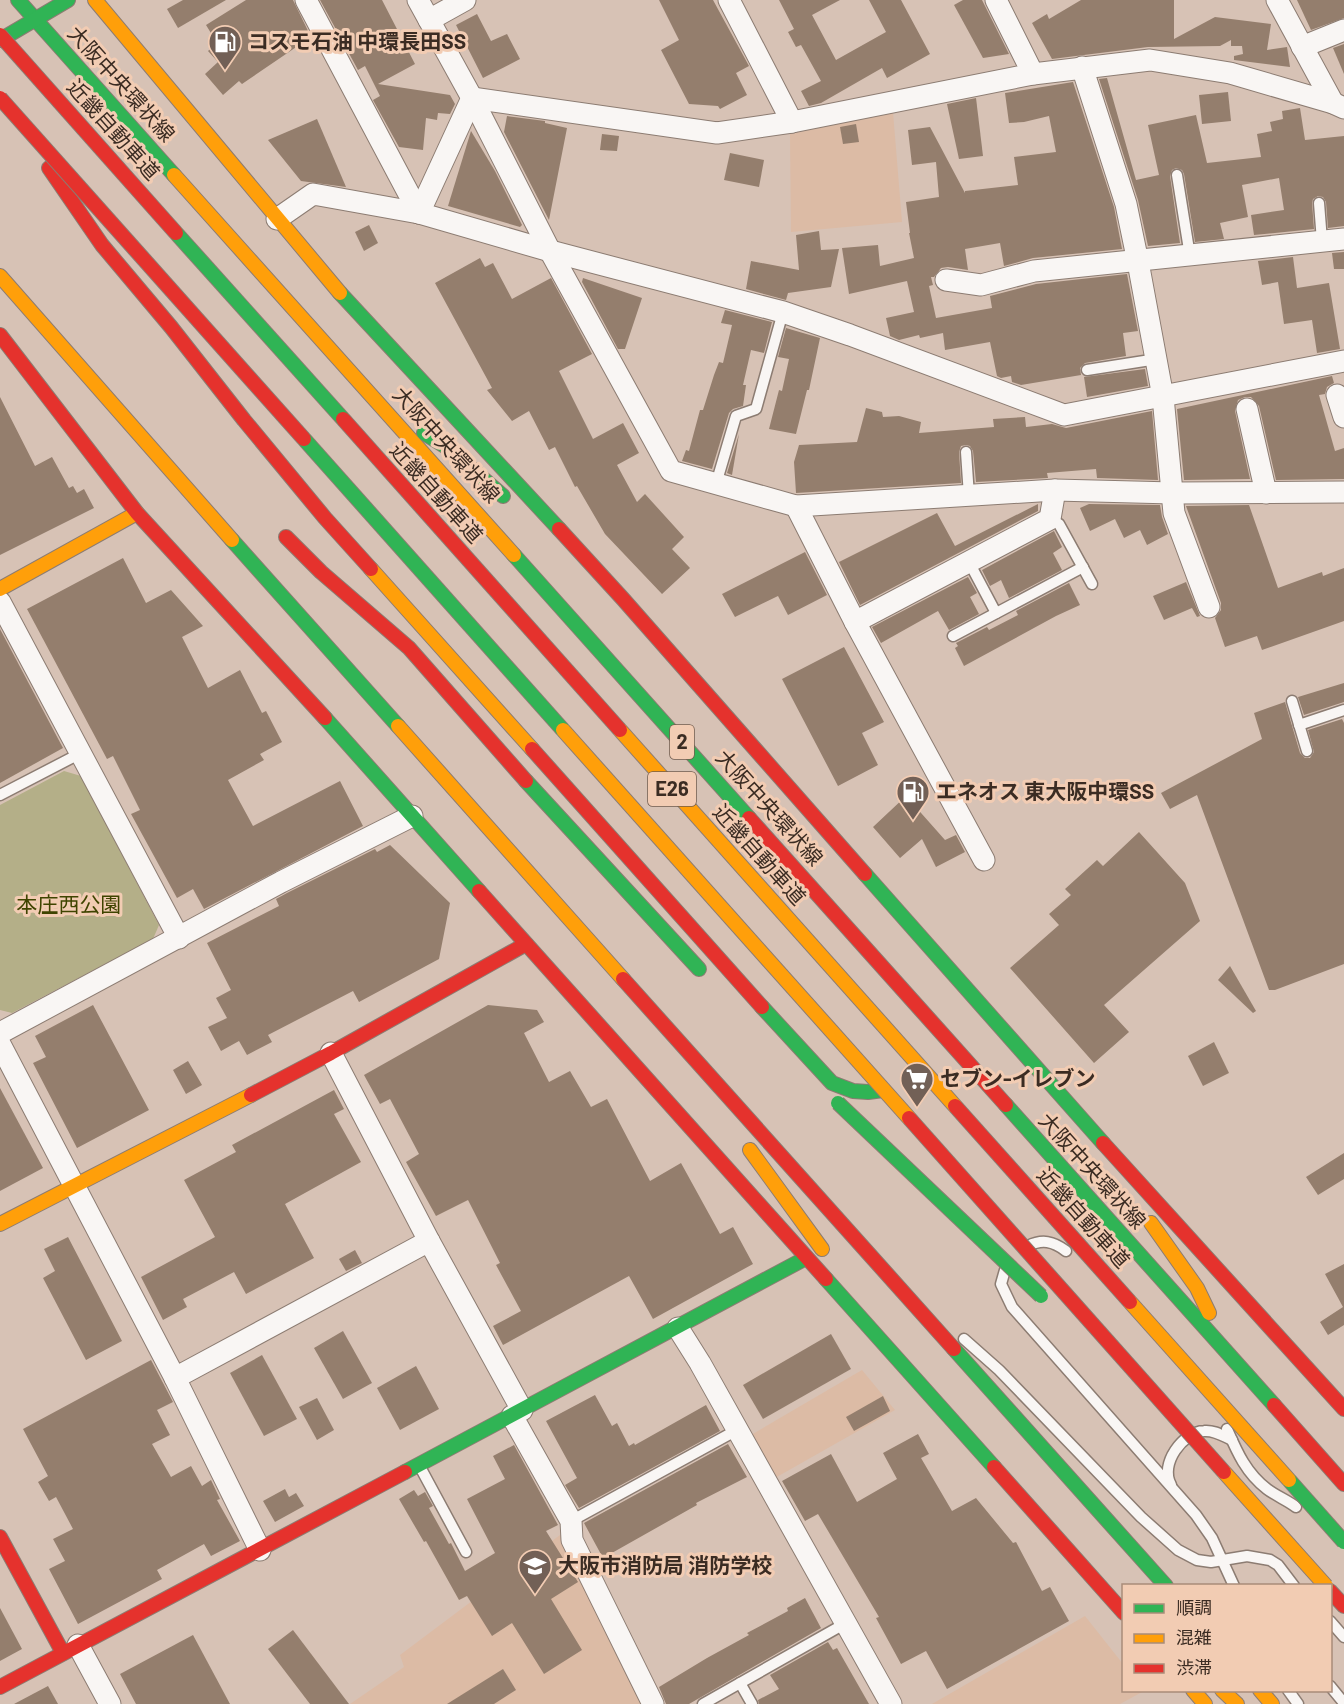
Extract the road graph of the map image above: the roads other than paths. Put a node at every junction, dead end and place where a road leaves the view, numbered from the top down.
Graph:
1 (18, 0) edge
2 (68, 0) edge
3 (94, 0) edge
4 (306, 0) edge
5 (418, 0) edge
6 (465, 0) edge
7 (729, 0) edge
8 (1277, 0) edge
9 (1002, 2) edge
10 (35, 20) junction
11 (429, 20) junction
12 (1344, 30) edge
13 (0, 37) edge
14 (1302, 46) junction
15 (1082, 67) junction
16 (1033, 74) junction
17 (0, 98) edge
18 (472, 98) junction
19 (1339, 105) edge
20 (15, 116) junction
21 (792, 122) junction
22 (1177, 175) dead end
23 (1318, 203) dead end
24 (419, 213) junction
25 (277, 219) junction
26 (1344, 239) edge
27 (1322, 241) junction
28 (550, 251) junction
29 (1190, 256) junction
30 (1138, 262) junction
31 (0, 276) edge
32 (946, 280) dead end
33 (783, 312) junction
34 (0, 335) edge
35 (1157, 359) junction
36 (1344, 361) edge
37 (1087, 370) dead end
38 (1337, 395) dead end
39 (1163, 397) junction
40 (1247, 409) dead end
41 (387, 410) junction
42 (1344, 417) edge
43 (966, 452) dead end
44 (716, 484) junction
45 (1055, 490) junction
46 (1266, 492) junction
47 (1344, 492) edge
48 (1173, 493) junction
49 (969, 496) junction
50 (796, 506) junction
51 (516, 507) dead end
52 (137, 513) junction
53 (1050, 519) junction
54 (533, 522) dead end
55 (286, 537) dead end
56 (969, 562) junction
57 (1083, 567) junction
58 (1092, 584) dead end
59 (0, 589) edge
60 (624, 599) junction
61 (0, 602) edge
62 (1209, 608) dead end
63 (996, 613) junction
64 (855, 622) junction
65 (953, 636) dead end
66 (1292, 701) dead end
67 (1344, 710) edge
68 (1299, 725) junction
69 (1308, 750) dead end
70 (81, 753) junction
71 (0, 795) edge
72 (412, 816) junction
73 (984, 860) dead end
74 (179, 938) junction
75 (526, 944) junction
76 (612, 966) junction
77 (708, 979) dead end
78 (635, 1015) dead end
79 (0, 1033) edge
80 (0, 1044) edge
81 (331, 1053) junction
82 (787, 1055) dead end
83 (883, 1090) dead end
84 (738, 1137) dead end
85 (1104, 1144) junction
86 (75, 1186) junction
87 (0, 1224) edge
88 (429, 1241) junction
89 (807, 1258) junction
90 (1075, 1259) dead end
91 (1054, 1308) dead end
92 (921, 1311) junction
93 (678, 1328) junction
94 (883, 1344) junction
95 (1096, 1349) dead end
96 (1161, 1353) dead end
97 (1233, 1360) junction
98 (175, 1378) junction
99 (1344, 1409) edge
100 (517, 1413) junction
101 (737, 1430) junction
102 (1232, 1440) junction
103 (419, 1465) junction
104 (1344, 1484) edge
105 (1238, 1487) junction
106 (1174, 1490) junction
107 (1023, 1501) junction
108 (571, 1521) junction
109 (0, 1537) edge
110 (1341, 1546) edge
111 (260, 1550) junction
112 (466, 1552) dead end
113 (1223, 1560) junction
114 (1097, 1562) dead end
115 (1164, 1584) edge
116 (1233, 1584) edge
117 (1292, 1584) edge
118 (1324, 1584) edge
119 (1332, 1593) edge
120 (1344, 1606) edge
121 (1122, 1611) edge
122 (846, 1623) junction
123 (1332, 1623) edge
124 (1344, 1637) edge
125 (70, 1649) junction
126 (740, 1683) junction
127 (0, 1687) edge
128 (1332, 1688) edge
129 (1195, 1692) edge
130 (1224, 1692) edge
131 (1262, 1692) edge
132 (1344, 1703) edge
133 (110, 1704) edge
134 (653, 1704) edge
135 (703, 1704) edge
136 (752, 1704) edge
137 (891, 1704) edge
138 (1205, 1704) edge
139 (1237, 1704) edge
140 (1272, 1704) edge

1 - 10 main road, 大阪中央環状線 / 2
2 - 10 main road
3 - 25 main road, 2
4 - 24 street
5 - 11 street
6 - 11 street
7 - 21 street
8 - 14 street
9 - 16 street
10 - 13 main road
10 - 41 main road, 大阪中央環状線 / 2
11 - 18 street
12 - 14 street
13 - 110 main road, 近畿自動車道 / E26, bridge
14 - 19 street
15 - 16 street
15 - 19 street
15 - 30 street
16 - 21 street
17 - 20 main road, E26, bridge
18 - 21 street
18 - 24 street
18 - 28 street
20 - 83 main road, bridge
20 - 105 main road, E26, bridge
22 - 29 lane
23 - 27 lane
24 - 25 street
24 - 28 street
25 - 60 main road, 2
26 - 27 street
27 - 29 street
28 - 33 street
28 - 44 street
29 - 30 street
30 - 32 street
30 - 35 street
31 - 76 main road
33 - 39 street
33 - 44 lane
34 - 52 main road
35 - 37 lane
35 - 39 street
36 - 39 street
38 - 42 street
39 - 48 street
40 - 46 street
41 - 51 main road
41 - 97 main road, 大阪中央環状線 / 2
43 - 49 lane
44 - 50 street
45 - 48 street
45 - 49 street
45 - 53 street
46 - 47 street
46 - 48 street
48 - 62 street
49 - 50 street
50 - 64 street
52 - 59 main road
52 - 72 main road
53 - 56 street
53 - 57 lane
54 - 60 main road
55 - 77 main road
56 - 63 lane
56 - 64 street
57 - 58 lane
57 - 63 lane
60 - 85 main road, 2
61 - 70 street
63 - 65 lane
64 - 73 street
66 - 68 lane
67 - 68 lane
68 - 69 lane
70 - 71 lane
70 - 74 street
72 - 74 street
72 - 75 main road
74 - 79 street
75 - 81 main road
75 - 89 main road
76 - 78 main road
76 - 92 main road
80 - 86 street
81 - 86 main road
81 - 88 street
82 - 91 main road, bridge
84 - 94 main road
85 - 97 main road
85 - 99 main road, 2
86 - 87 main road
86 - 98 street
88 - 98 street
88 - 100 street
89 - 93 main road
89 - 94 main road
90 - 106 lane
92 - 113 lane
92 - 115 main road
93 - 100 main road
93 - 101 street
94 - 107 main road
95 - 105 main road, bridge
96 - 102 lane
97 - 104 main road, 大阪中央環状線 / 2
98 - 111 street
100 - 103 main road
100 - 108 street
101 - 108 lane
101 - 122 street
102 - 106 lane
102 - 110 lane
103 - 111 main road
103 - 112 lane
105 - 118 main road, E26, bridge
106 - 113 lane
107 - 114 main road
107 - 121 main road
108 - 134 street
109 - 125 main road
111 - 125 main road
113 - 116 lane
113 - 117 lane
119 - 120 main road
122 - 126 lane
122 - 137 street
123 - 124 lane
125 - 127 main road
125 - 133 street
126 - 135 lane
126 - 136 lane
128 - 132 lane
129 - 138 main road
130 - 139 main road
131 - 140 main road

